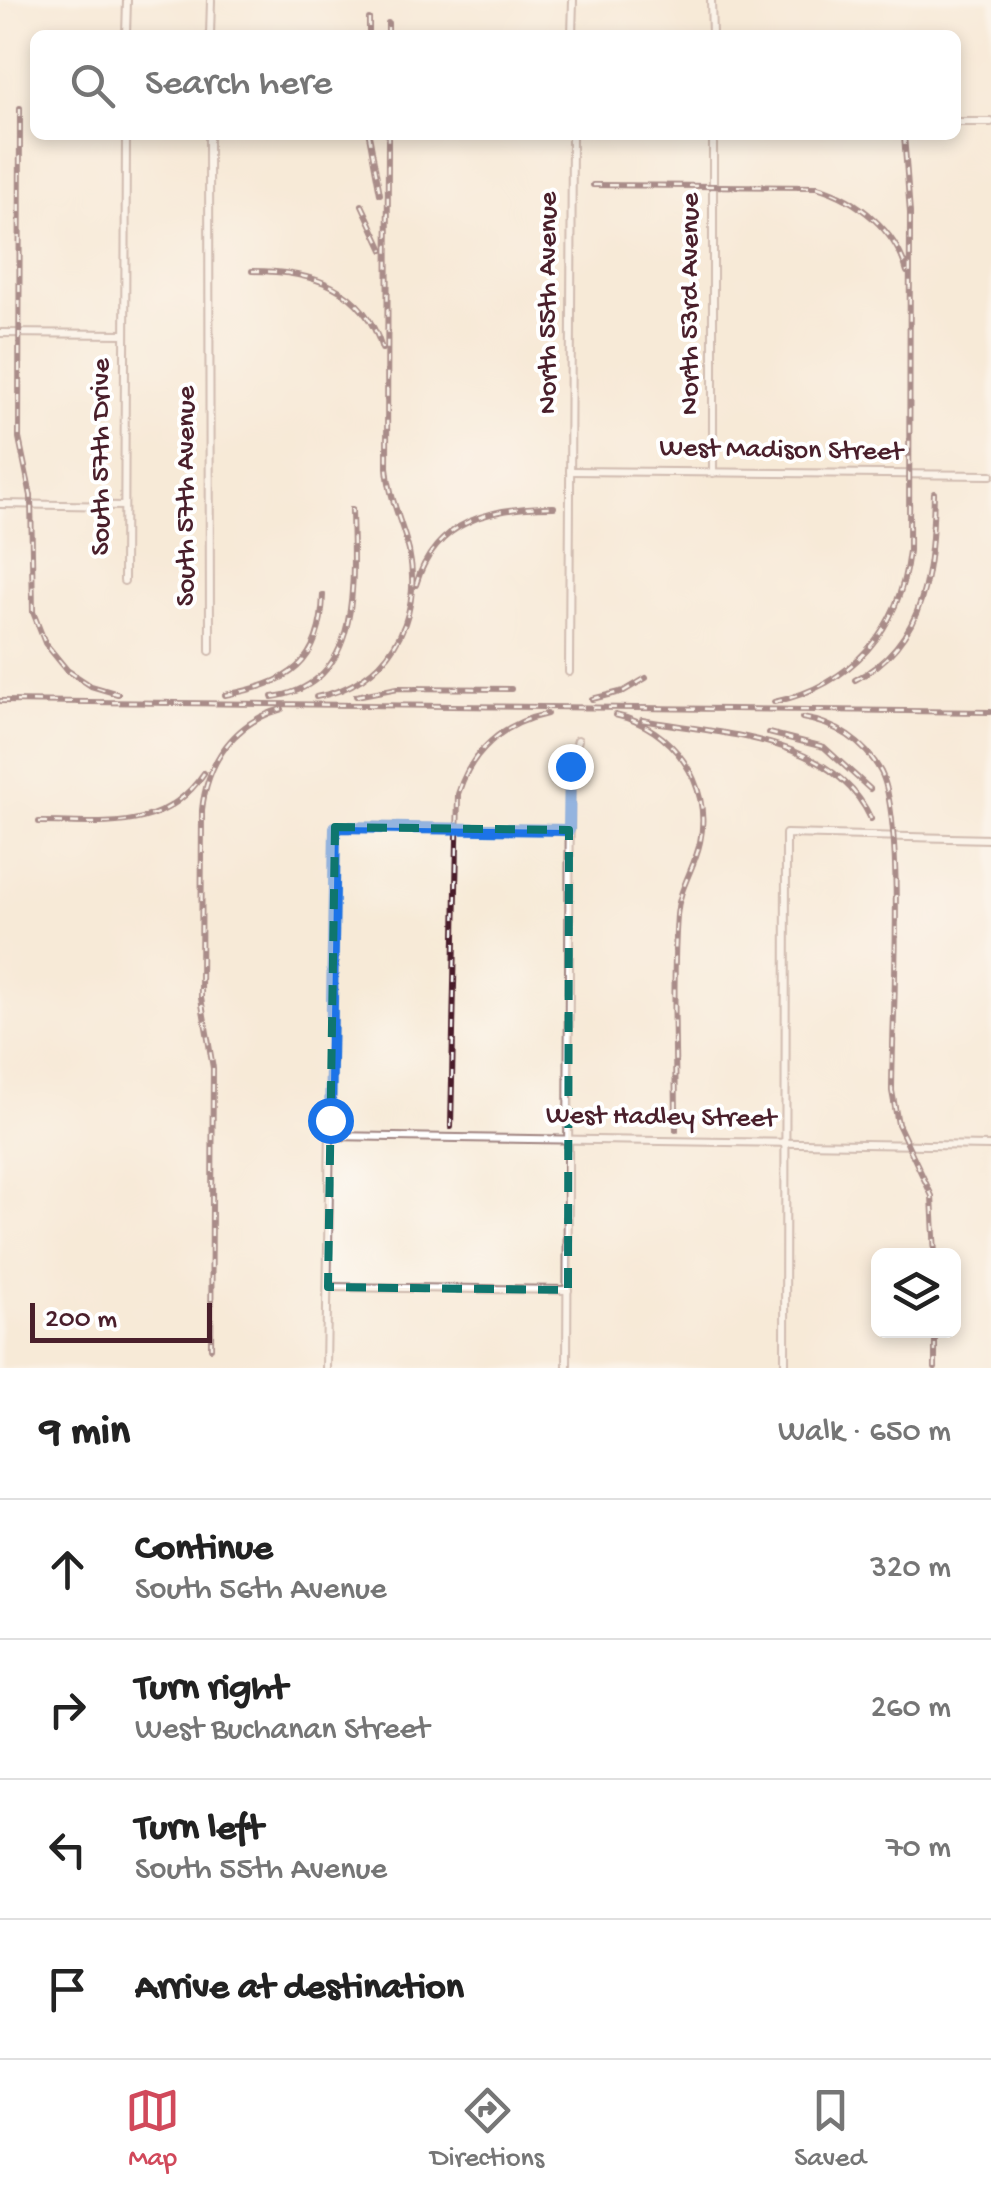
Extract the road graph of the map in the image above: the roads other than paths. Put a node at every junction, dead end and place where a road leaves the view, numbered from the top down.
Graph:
1 (126, 0) edge
2 (210, 0) edge
3 (573, 0) edge
4 (711, 0) edge
5 (126, 30) edge
6 (210, 30) edge
7 (572, 30) edge
8 (712, 30) edge
9 (961, 122) edge
10 (991, 122) edge
11 (126, 140) edge
12 (210, 140) edge
13 (572, 140) edge
14 (713, 140) edge
15 (0, 333) edge
16 (124, 334) junction
17 (570, 470) junction
18 (713, 474) junction
19 (991, 475) edge
20 (0, 504) edge
21 (124, 506) junction
22 (124, 581) dead end
23 (210, 651) dead end
24 (569, 672) dead end
25 (578, 740) dead end
26 (569, 830) junction
27 (991, 839) edge
28 (330, 1136) junction
29 (568, 1140) junction
30 (786, 1143) junction
31 (991, 1146) edge
32 (328, 1287) junction
33 (568, 1290) junction
34 (326, 1368) edge
35 (567, 1368) edge
36 (784, 1368) edge

1 - 5 street
2 - 6 street
3 - 7 street
4 - 8 street
9 - 10 street
11 - 16 street, South 57th Drive
12 - 23 street, South 57th Avenue
13 - 17 street, North 55th Avenue
14 - 18 street, North 53rd Avenue
15 - 16 street
16 - 21 street, South 57th Drive
17 - 18 street, West Madison Street
17 - 24 street, North 55th Avenue
18 - 19 street, West Madison Street
20 - 21 street
21 - 22 street, South 57th Drive
25 - 26 street
26 - 28 street
26 - 29 street
27 - 30 street
28 - 29 street, West Hadley Street
28 - 32 street
29 - 30 street, West Hadley Street
29 - 33 street
30 - 31 street, West Hadley Street
30 - 36 street
32 - 33 street
32 - 34 street
33 - 35 street

